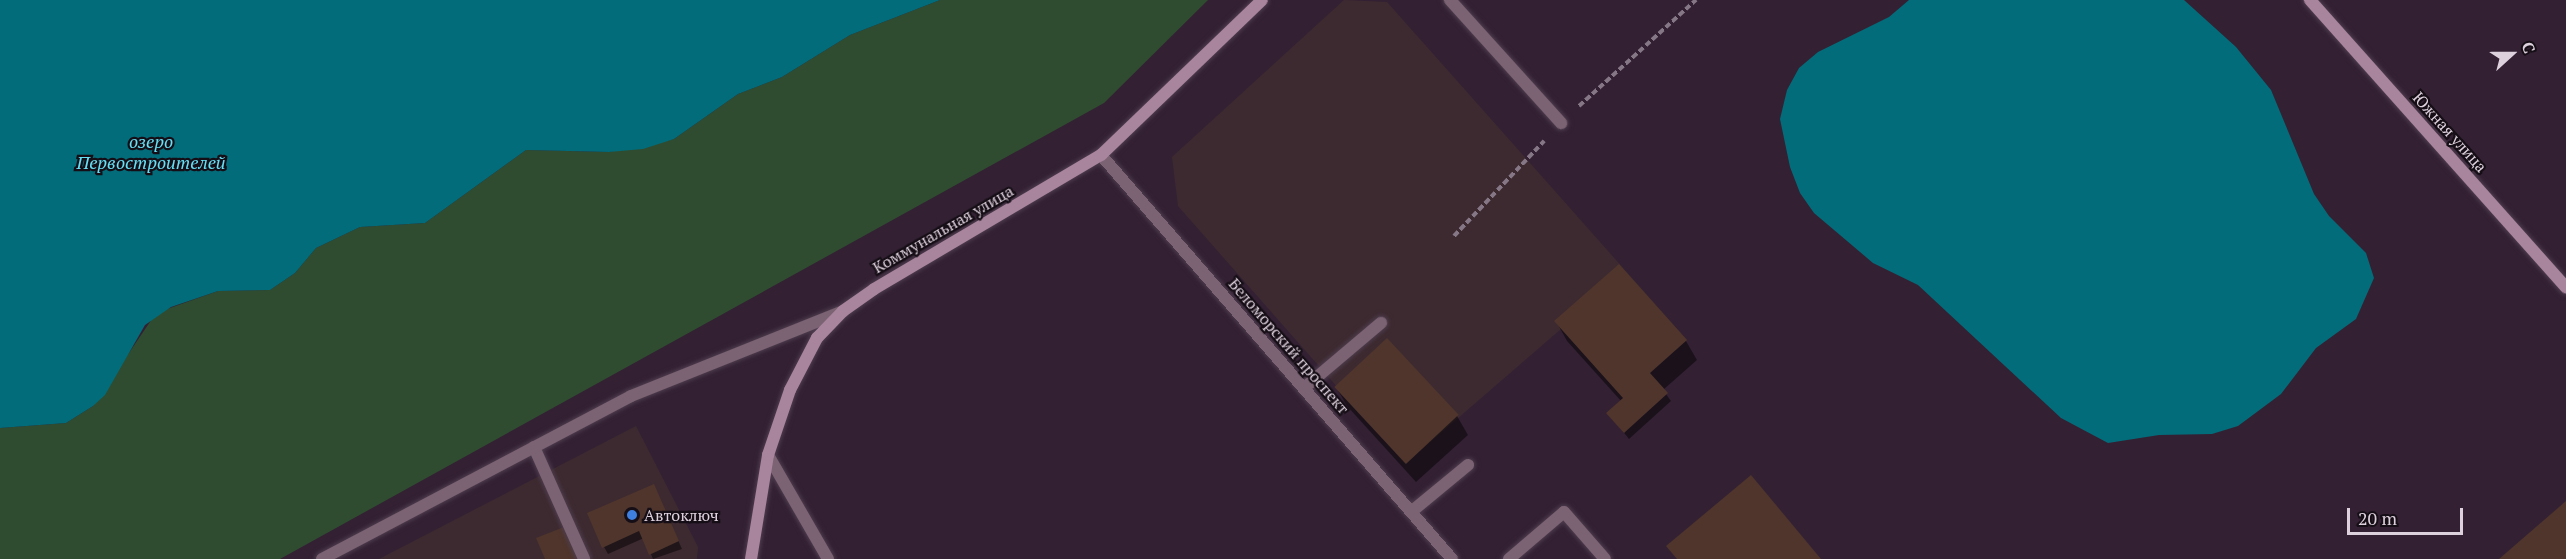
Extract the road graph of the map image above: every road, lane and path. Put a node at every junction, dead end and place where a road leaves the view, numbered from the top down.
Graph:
1 (1262, 0) edge
2 (1450, 0) edge
3 (2310, 0) edge
4 (1561, 123) dead end
5 (1101, 155) junction
6 (2566, 287) edge
7 (843, 311) junction
8 (1381, 323) dead end
9 (1304, 388) junction
10 (534, 447) junction
11 (768, 455) junction
12 (1468, 465) dead end
13 (1411, 512) junction
14 (322, 559) edge
15 (584, 559) edge
16 (751, 559) edge
17 (828, 559) edge
18 (1452, 559) edge
19 (1509, 559) edge
20 (1605, 559) edge

1 - 5 main road, Коммунальная улица
2 - 4 street
3 - 6 main road, Южная улица
5 - 7 main road, Коммунальная улица
5 - 9 street, Беломорский проспект
7 - 10 street
7 - 11 main road, Коммунальная улица
8 - 9 street
9 - 13 street, Беломорский проспект
10 - 14 street
10 - 15 street
11 - 16 main road, Коммунальная улица
11 - 17 street
12 - 13 street
13 - 18 street, Беломорский проспект
19 - 20 street

